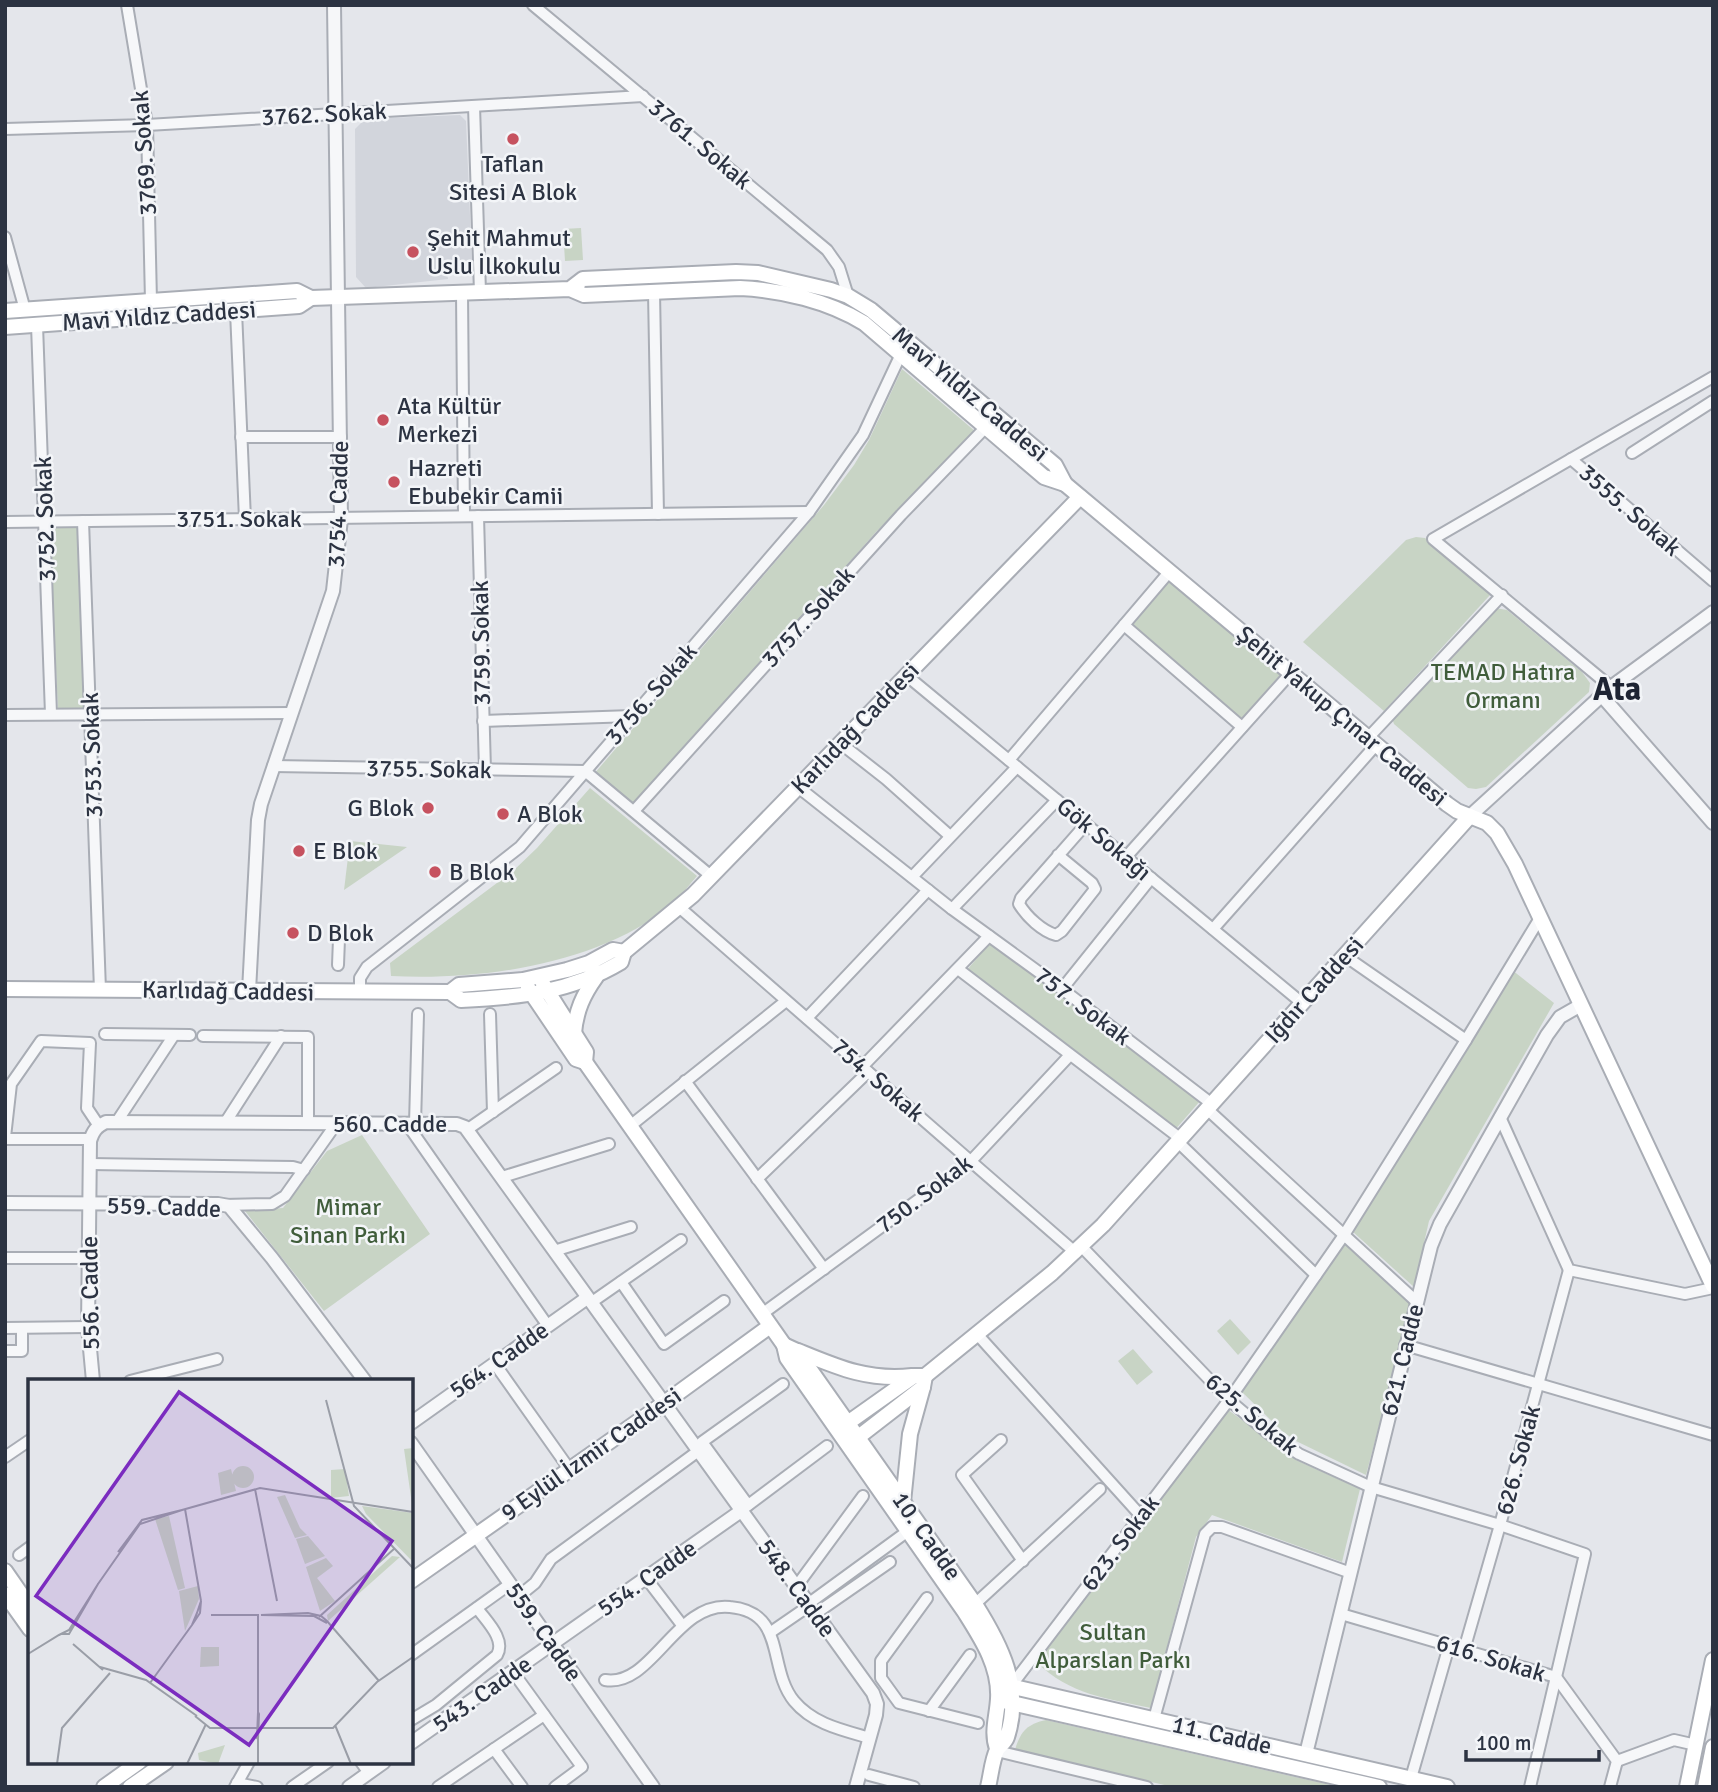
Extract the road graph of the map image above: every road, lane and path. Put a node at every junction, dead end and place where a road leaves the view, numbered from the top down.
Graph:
1 (127, 5) edge
2 (334, 5) edge
3 (533, 5) edge
4 (643, 96) junction
5 (474, 106) junction
6 (336, 113) junction
7 (147, 125) junction
8 (5, 129) edge
9 (5, 237) edge
10 (570, 289) junction
11 (463, 292) junction
12 (480, 292) junction
13 (654, 292) junction
14 (819, 295) junction
15 (848, 296) junction
16 (339, 297) junction
17 (311, 298) junction
18 (151, 301) junction
19 (25, 310) junction
20 (236, 311) junction
21 (5, 312) edge
22 (152, 317) junction
23 (37, 325) junction
24 (5, 327) edge
25 (901, 354) junction
26 (1713, 377) edge
27 (1713, 401) edge
28 (986, 427) junction
29 (241, 437) junction
30 (341, 437) junction
31 (1632, 453) dead end
32 (1571, 459) junction
33 (1065, 484) junction
34 (1080, 497) junction
35 (808, 512) junction
36 (658, 514) junction
37 (464, 516) junction
38 (478, 516) junction
39 (245, 519) junction
40 (341, 519) junction
41 (45, 521) junction
42 (83, 521) junction
43 (5, 522) edge
44 (1170, 571) junction
45 (1713, 581) edge
46 (1502, 595) junction
47 (1713, 612) edge
48 (1124, 625) junction
49 (1290, 674) junction
50 (906, 675) junction
51 (1606, 691) junction
52 (292, 713) junction
53 (51, 714) junction
54 (90, 714) junction
55 (5, 715) edge
56 (632, 716) junction
57 (483, 721) junction
58 (1242, 727) junction
59 (1371, 742) junction
60 (840, 743) junction
61 (1013, 763) junction
62 (274, 766) junction
63 (485, 770) junction
64 (585, 771) junction
65 (798, 787) junction
66 (1057, 800) junction
67 (634, 811) junction
68 (1470, 816) junction
69 (1713, 823) edge
70 (1086, 824) junction
71 (950, 836) junction
72 (1058, 855) junction
73 (1126, 858) junction
74 (711, 876) junction
75 (912, 877) junction
76 (1151, 878) junction
77 (928, 890) junction
78 (679, 907) junction
79 (952, 909) junction
80 (1540, 918) junction
81 (1213, 929) junction
82 (989, 936) junction
83 (339, 939) dead end
84 (624, 952) junction
85 (1345, 956) junction
86 (338, 965) dead end
87 (958, 969) junction
88 (539, 977) junction
89 (596, 977) junction
90 (523, 980) junction
91 (5, 989) edge
92 (1062, 989) junction
93 (100, 990) junction
94 (249, 991) junction
95 (360, 992) junction
96 (450, 992) junction
97 (540, 993) junction
98 (786, 1000) junction
99 (1302, 1003) junction
100 (1581, 1005) junction
101 (418, 1014) dead end
102 (490, 1014) dead end
103 (807, 1018) junction
104 (105, 1034) dead end
105 (574, 1034) junction
106 (174, 1035) junction
107 (190, 1035) dead end
108 (203, 1035) dead end
109 (281, 1036) junction
110 (1466, 1040) junction
111 (1070, 1055) junction
112 (585, 1062) junction
113 (556, 1068) dead end
114 (865, 1070) junction
115 (685, 1082) junction
116 (1210, 1107) junction
117 (493, 1112) junction
118 (1500, 1117) junction
119 (116, 1123) junction
120 (225, 1123) junction
121 (308, 1124) junction
122 (336, 1124) junction
123 (411, 1124) junction
124 (99, 1126) junction
125 (630, 1126) junction
126 (468, 1129) junction
127 (5, 1138) edge
128 (90, 1139) junction
129 (1179, 1140) junction
130 (609, 1144) dead end
131 (971, 1162) junction
132 (90, 1164) junction
133 (304, 1170) junction
134 (502, 1177) junction
135 (757, 1179) junction
136 (5, 1203) edge
137 (89, 1205) junction
138 (224, 1205) junction
139 (631, 1227) dead end
140 (1344, 1235) junction
141 (681, 1240) dead end
142 (1079, 1250) junction
143 (554, 1251) junction
144 (5, 1258) edge
145 (88, 1258) junction
146 (824, 1269) junction
147 (1569, 1270) junction
148 (1316, 1275) junction
149 (621, 1282) junction
150 (1713, 1287) edge
151 (590, 1300) junction
152 (724, 1301) dead end
153 (1417, 1302) junction
154 (766, 1320) junction
155 (548, 1326) junction
156 (88, 1327) junction
157 (5, 1328) edge
158 (22, 1328) junction
159 (977, 1334) junction
160 (1405, 1345) junction
161 (790, 1348) junction
162 (5, 1351) edge
163 (217, 1359) dead end
164 (495, 1363) junction
165 (93, 1379) edge
166 (138, 1379) edge
167 (363, 1379) edge
168 (921, 1380) junction
169 (783, 1384) dead end
170 (1538, 1384) junction
171 (1229, 1400) junction
172 (663, 1404) junction
173 (413, 1422) edge
174 (843, 1427) junction
175 (1713, 1435) edge
176 (1001, 1440) dead end
177 (28, 1441) edge
178 (853, 1441) junction
179 (413, 1446) edge
180 (827, 1446) dead end
181 (698, 1452) junction
182 (5, 1457) edge
183 (570, 1470) junction
184 (1371, 1487) junction
185 (1100, 1489) dead end
186 (863, 1496) dead end
187 (904, 1502) junction
188 (744, 1508) junction
189 (1141, 1516) junction
190 (1500, 1525) junction
191 (908, 1531) junction
192 (476, 1535) junction
193 (28, 1548) edge
194 (19, 1555) dead end
195 (1023, 1560) junction
196 (890, 1562) dead end
197 (5, 1571) edge
198 (1351, 1573) junction
199 (646, 1578) junction
200 (413, 1580) edge
201 (510, 1584) junction
202 (796, 1587) junction
203 (5, 1594) edge
204 (519, 1596) junction
205 (927, 1598) dead end
206 (28, 1604) edge
207 (975, 1604) junction
208 (477, 1608) junction
209 (809, 1609) junction
210 (1340, 1614) junction
211 (681, 1625) junction
212 (28, 1626) edge
213 (771, 1632) junction
214 (552, 1644) junction
215 (1448, 1646) junction
216 (1464, 1650) junction
217 (413, 1654) edge
218 (970, 1655) dead end
219 (1713, 1660) edge
220 (513, 1672) junction
221 (1556, 1677) junction
222 (881, 1678) junction
223 (605, 1679) dead end
224 (1005, 1685) junction
225 (869, 1687) junction
226 (1005, 1701) junction
227 (929, 1711) junction
228 (544, 1715) junction
229 (413, 1719) edge
230 (1154, 1719) junction
231 (978, 1723) dead end
232 (870, 1738) junction
233 (413, 1742) edge
234 (1696, 1745) junction
235 (1713, 1746) edge
236 (494, 1749) junction
237 (997, 1750) junction
238 (1306, 1754) junction
239 (1617, 1762) junction
240 (162, 1764) edge
241 (248, 1764) edge
242 (326, 1764) edge
243 (365, 1768) edge
244 (137, 1775) edge
245 (869, 1775) dead end
246 (1410, 1778) junction
247 (305, 1782) edge
248 (236, 1785) edge
249 (1142, 1786) edge
250 (104, 1787) edge
251 (257, 1787) edge
252 (292, 1787) edge
253 (349, 1787) edge
254 (438, 1787) edge
255 (522, 1787) edge
256 (555, 1787) edge
257 (653, 1787) edge
258 (856, 1787) edge
259 (914, 1787) edge
260 (988, 1787) edge
261 (1379, 1787) edge
262 (1447, 1787) edge
263 (1530, 1787) edge
264 (1610, 1787) edge
265 (1687, 1787) edge
266 (1705, 1787) edge

1 - 7 street, 3769. Sokak
2 - 6 street, 3754. Cadde
3 - 4 street, 3761. Sokak
4 - 5 street, 3762. Sokak
4 - 15 street, 3761. Sokak
5 - 6 street, 3762. Sokak
5 - 12 street
6 - 7 street, 3762. Sokak
6 - 16 street, 3754. Cadde
7 - 8 street, 3762. Sokak
7 - 18 street, 3769. Sokak
9 - 19 street
10 - 12 main road, Mavi Yıldız Caddesi
10 - 13 main road, Mavi Yıldız Caddesi
10 - 14 main road, Mavi Yıldız Caddesi
11 - 12 main road, Mavi Yıldız Caddesi
11 - 16 main road, Mavi Yıldız Caddesi
11 - 37 street
13 - 14 main road, Mavi Yıldız Caddesi
13 - 36 street
14 - 15 main road, Mavi Yıldız Caddesi
14 - 25 main road, Mavi Yıldız Caddesi
15 - 33 main road, Mavi Yıldız Caddesi
16 - 17 main road, Mavi Yıldız Caddesi
16 - 30 street, 3754. Cadde
17 - 18 main road, Mavi Yıldız Caddesi
17 - 20 main road, Mavi Yıldız Caddesi
18 - 19 main road, Mavi Yıldız Caddesi
18 - 22 main road
19 - 21 main road, Mavi Yıldız Caddesi
20 - 22 main road, Mavi Yıldız Caddesi
20 - 29 street
22 - 23 main road, Mavi Yıldız Caddesi
23 - 24 main road, Mavi Yıldız Caddesi
23 - 41 street, 3752. Sokak
25 - 28 main road, Mavi Yıldız Caddesi
25 - 35 street, 3756. Sokak
26 - 32 street
27 - 31 street
28 - 33 main road, Mavi Yıldız Caddesi
28 - 67 street, 3757. Sokak
29 - 30 street
29 - 39 street
30 - 40 street, 3754. Cadde
32 - 45 street, 3555. Sokak
32 - 46 street, 3555. Sokak
33 - 34 main road, Şehit Yakup Çınar Caddesi
34 - 44 main road, Şehit Yakup Çınar Caddesi
34 - 50 main road, Karlıdağ Caddesi
35 - 36 street, 3751. Sokak
35 - 56 street, 3756. Sokak
36 - 38 street, 3751. Sokak
37 - 38 street, 3751. Sokak
37 - 40 street, 3751. Sokak
38 - 57 street, 3759. Sokak
39 - 40 street, 3751. Sokak
39 - 42 street, 3751. Sokak
40 - 52 street, 3754. Cadde
41 - 42 street, 3751. Sokak
41 - 43 street, 3751. Sokak
41 - 53 street, 3752. Sokak
42 - 54 street, 3753. Sokak
44 - 48 street
44 - 49 main road, Şehit Yakup Çınar Caddesi
46 - 51 street
46 - 59 street
47 - 51 street, Iğdır Caddesi
48 - 58 street
48 - 61 street
49 - 58 street
49 - 59 main road, Şehit Yakup Çınar Caddesi
50 - 60 main road, Karlıdağ Caddesi
50 - 61 street, Gök Sokağı
51 - 68 street, Iğdır Caddesi
51 - 69 street
52 - 54 street
52 - 62 street, 3754. Cadde
53 - 54 street
53 - 55 street
54 - 93 street, 3753. Sokak
56 - 57 street
56 - 64 street, 3756. Sokak
57 - 63 street, 3759. Sokak
58 - 73 street
59 - 68 main road, Şehit Yakup Çınar Caddesi
59 - 81 street
60 - 65 main road, Karlıdağ Caddesi
60 - 71 street
61 - 66 street, Gök Sokağı
61 - 71 street
62 - 63 street, 3755. Sokak
62 - 94 street, 3754. Cadde
63 - 64 street, 3755. Sokak
64 - 67 street
64 - 95 street, 3756. Sokak
65 - 74 main road, Karlıdağ Caddesi
65 - 75 street, 757. Sokak
66 - 70 street, Gök Sokağı
66 - 79 street
67 - 74 street
68 - 80 main road, Şehit Yakup Çınar Caddesi
68 - 85 main road, Iğdır Caddesi
70 - 72 street
70 - 73 street, Gök Sokağı
71 - 75 street
72 - 72 street
73 - 76 street, Gök Sokağı
74 - 78 main road, Karlıdağ Caddesi
75 - 77 street, 757. Sokak
76 - 81 street, Gök Sokağı
76 - 92 street
77 - 79 street, 757. Sokak
77 - 103 street
78 - 84 main road, Karlıdağ Caddesi
78 - 98 street, 754. Sokak
79 - 82 street, 757. Sokak
80 - 100 main road, Şehit Yakup Çınar Caddesi
80 - 110 street, 623. Sokak
81 - 99 street, Gök Sokağı
82 - 87 street
82 - 92 street, 757. Sokak
83 - 86 street
84 - 88 main road, Karlıdağ Caddesi
84 - 89 main road, Karlıdağ Caddesi
85 - 99 main road, Iğdır Caddesi
85 - 110 street
87 - 111 street
87 - 114 street
88 - 90 main road, Karlıdağ Caddesi
88 - 97 main road, 10. Cadde
89 - 97 main road, Karlıdağ Caddesi
89 - 105 main road
90 - 96 main road, Karlıdağ Caddesi
90 - 97 main road, 10. Cadde
91 - 93 main road, Karlıdağ Caddesi
92 - 116 street, 757. Sokak
93 - 94 main road, Karlıdağ Caddesi
94 - 95 main road, Karlıdağ Caddesi
95 - 96 main road, Karlıdağ Caddesi
96 - 97 main road, Karlıdağ Caddesi
97 - 105 main road, 10. Cadde
97 - 112 main road, 10. Cadde
98 - 103 street, 754. Sokak
98 - 115 street
99 - 116 main road, Iğdır Caddesi
100 - 118 street, 621. Cadde
100 - 150 main road, Şehit Yakup Çınar Caddesi
101 - 123 street
102 - 117 street
103 - 114 street, 754. Sokak
104 - 106 street
105 - 112 main road, 10. Cadde
106 - 107 street
106 - 119 street
108 - 109 street
109 - 120 street
109 - 121 street
110 - 140 street, 623. Sokak
111 - 129 street
111 - 131 street, 750. Sokak
112 - 125 main road, 10. Cadde
113 - 117 street
114 - 131 street, 754. Sokak
114 - 135 street
115 - 125 street
115 - 135 street
116 - 129 main road, Iğdır Caddesi
116 - 140 street, 757. Sokak
117 - 126 street
118 - 147 street
118 - 153 street, 621. Cadde
119 - 120 street, 560. Cadde
119 - 124 street, 560. Cadde
120 - 121 street, 560. Cadde
121 - 122 street, 560. Cadde
122 - 123 street, 560. Cadde
122 - 133 street
123 - 126 street, 560. Cadde
123 - 155 street
124 - 127 street
124 - 128 street
125 - 154 main road, 10. Cadde
126 - 134 street, 560. Cadde
127 - 128 street
128 - 132 street
129 - 142 main road, Iğdır Caddesi
129 - 148 street
130 - 134 street
131 - 142 street, 754. Sokak
131 - 146 street, 750. Sokak
132 - 133 street
132 - 137 street
133 - 138 street
134 - 143 street, 560. Cadde
135 - 146 street
136 - 137 street, 559. Cadde
137 - 138 street, 559. Cadde
137 - 145 street, 556. Cadde
138 - 167 street, 559. Cadde
139 - 143 street
140 - 148 street, 623. Sokak
140 - 153 street, 757. Sokak
141 - 149 street
142 - 159 main road, Iğdır Caddesi
142 - 171 street, 625. Sokak
143 - 151 street, 560. Cadde
144 - 145 street
145 - 156 street, 556. Cadde
146 - 154 street, 750. Sokak
147 - 150 street
147 - 170 street, 626. Sokak
148 - 171 street, 623. Sokak
149 - 151 street
149 - 152 street
151 - 155 street, 564. Cadde
151 - 172 street, 560. Cadde
153 - 160 street, 621. Cadde
154 - 161 main road, 10. Cadde
154 - 172 main road, 9 Eylül İzmir Caddesi
155 - 164 street, 564. Cadde
156 - 158 street
156 - 165 street, 556. Cadde
157 - 158 street
158 - 162 street
159 - 168 main road, Iğdır Caddesi
159 - 189 street
160 - 170 street
160 - 184 street, 621. Cadde
161 - 168 main road
161 - 174 main road, 10. Cadde
163 - 166 street
164 - 173 street, 564. Cadde
164 - 183 street
168 - 174 main road, Iğdır Caddesi
168 - 178 main road, Iğdır Caddesi
168 - 187 main road
169 - 188 street
170 - 175 street
170 - 190 street, 626. Sokak
171 - 184 street, 625. Sokak
171 - 189 street, 623. Sokak
172 - 181 street, 548. Cadde
172 - 183 main road, 9 Eylül İzmir Caddesi
174 - 178 main road, 10. Cadde
176 - 195 street
177 - 182 street
178 - 187 main road, 10. Cadde
178 - 191 main road, 10. Cadde
179 - 192 street, 559. Cadde
180 - 188 street
181 - 188 street, 548. Cadde
181 - 204 street
183 - 192 main road, 9 Eylül İzmir Caddesi
184 - 190 street, 625. Sokak
184 - 198 street, 621. Cadde
185 - 195 street
186 - 202 street
187 - 207 main road, 10. Cadde
188 - 199 street, 554. Cadde
188 - 202 street, 548. Cadde
189 - 224 street, 623. Sokak
190 - 216 street, 626. Sokak
190 - 221 street, 625. Sokak
191 - 209 street
191 - 224 main road, 10. Cadde
192 - 200 main road, 9 Eylül İzmir Caddesi
192 - 201 street, 559. Cadde
193 - 194 street
195 - 207 street
196 - 209 street
197 - 206 main road
198 - 210 street, 621. Cadde
198 - 230 street
199 - 211 street
199 - 214 street, 554. Cadde
201 - 204 street, 559. Cadde
201 - 208 street
202 - 209 street, 548. Cadde
203 - 212 main road
204 - 214 street, 559. Cadde
205 - 222 street
207 - 224 main road, 10. Cadde
208 - 217 street
208 - 229 street
209 - 213 street
209 - 225 street, 548. Cadde
210 - 215 street, 616. Sokak
210 - 238 street, 621. Cadde
211 - 213 street
211 - 223 street
213 - 232 street
214 - 220 street, 543. Cadde
214 - 257 street, 559. Cadde
215 - 216 street, 616. Sokak
215 - 246 street
216 - 221 street, 616. Sokak
218 - 227 street
219 - 234 main road
220 - 228 street
220 - 233 street, 543. Cadde
221 - 239 street, 616. Sokak
221 - 263 street
222 - 225 street
222 - 227 street
224 - 226 main road, 10. Cadde
224 - 230 main road, 11. Cadde
225 - 232 street, 548. Cadde
226 - 237 main road, 10. Cadde
226 - 261 main road, 11. Cadde
227 - 231 street
228 - 236 street
228 - 256 street
230 - 238 main road, 11. Cadde
232 - 258 street, 548. Cadde
234 - 239 street
234 - 265 main road
235 - 266 main road
236 - 254 street
236 - 255 street
237 - 249 street
237 - 260 main road, 10. Cadde
238 - 246 main road, 11. Cadde
239 - 264 street
240 - 244 main road
241 - 248 street
242 - 247 street
243 - 253 street
244 - 250 main road
245 - 259 street
246 - 262 main road, 11. Cadde
247 - 252 street
248 - 251 street

